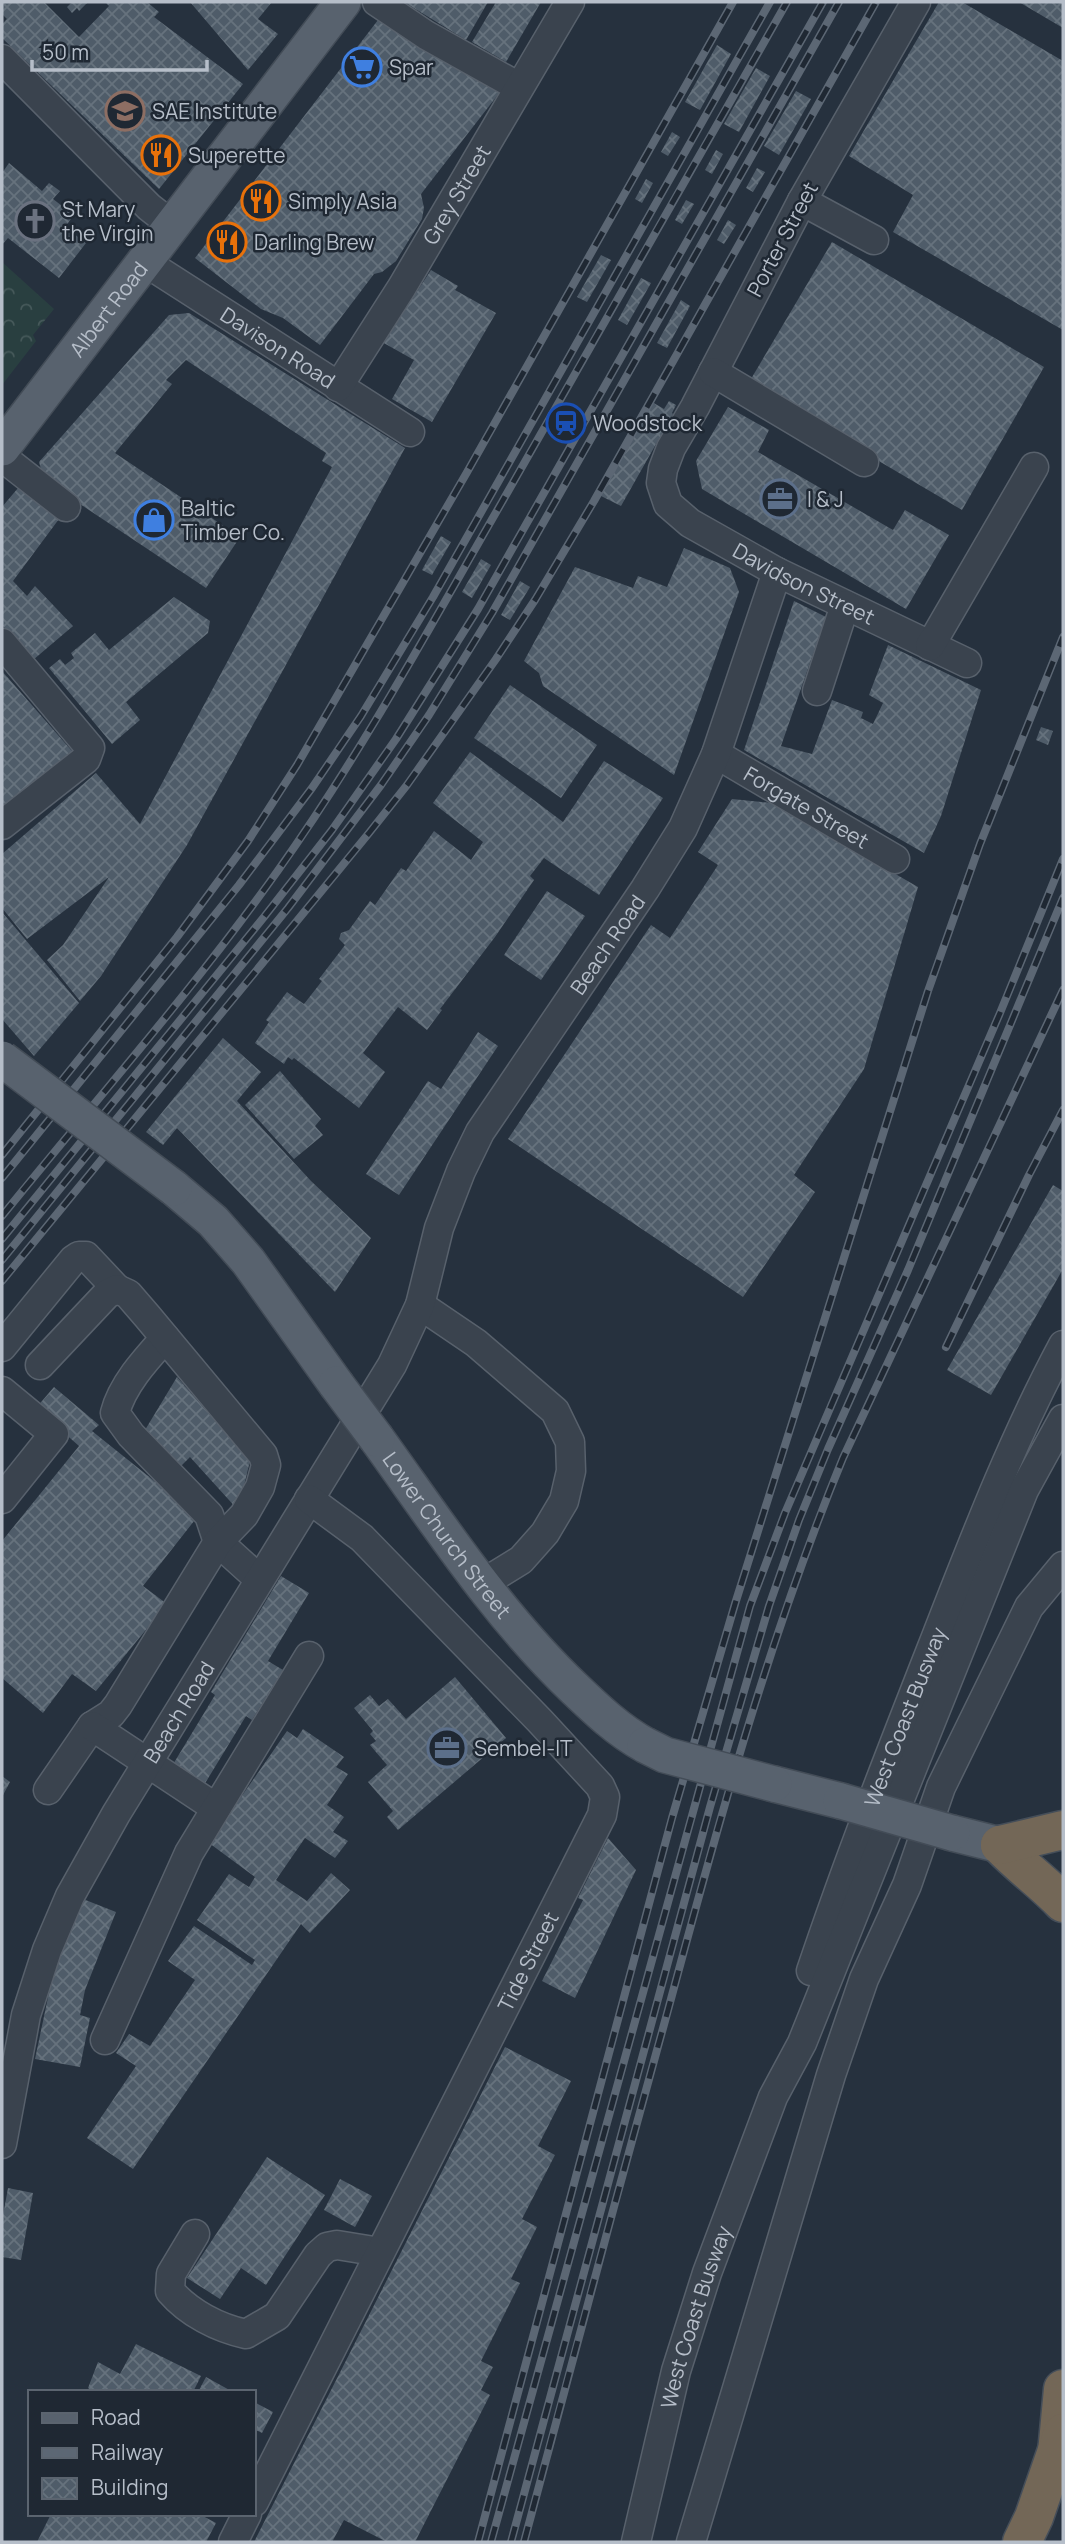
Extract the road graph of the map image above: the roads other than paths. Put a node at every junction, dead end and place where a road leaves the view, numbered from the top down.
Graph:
1 (343, 2) edge
2 (377, 2) edge
3 (570, 2) edge
4 (916, 2) edge
5 (5, 68) edge
6 (519, 86) junction
7 (802, 201) junction
8 (172, 225) junction
9 (874, 240) dead end
10 (145, 262) junction
11 (713, 372) junction
12 (338, 387) junction
13 (410, 432) dead end
14 (2, 447) edge
15 (2, 457) edge
16 (864, 462) dead end
17 (1034, 467) dead end
18 (661, 483) joint
19 (66, 507) dead end
20 (777, 572) junction
21 (845, 605) junction
22 (2, 643) edge
23 (930, 646) junction
24 (967, 663) dead end
25 (817, 691) dead end
26 (716, 754) junction
27 (3, 825) edge
28 (895, 859) dead end
29 (2, 1059) edge
30 (117, 1289) junction
31 (420, 1305) junction
32 (165, 1338) junction
33 (1063, 1345) edge
34 (2, 1347) edge
35 (40, 1365) dead end
36 (2, 1391) edge
37 (1063, 1419) edge
38 (7, 1481) edge
39 (309, 1499) junction
40 (218, 1542) junction
41 (1063, 1566) edge
42 (259, 1579) junction
43 (482, 1584) junction
44 (309, 1656) dead end
45 (92, 1726) junction
46 (148, 1762) junction
47 (48, 1790) dead end
48 (216, 1808) junction
49 (1063, 1830) edge
50 (1000, 1845) junction
51 (1063, 1862) edge
52 (1063, 1903) edge
53 (105, 2040) dead end
54 (773, 2097) junction
55 (2, 2144) edge
56 (195, 2234) dead end
57 (380, 2252) junction
58 (1063, 2389) edge
59 (1060, 2443) edge
60 (256, 2498) edge
61 (246, 2516) edge
62 (233, 2542) edge
63 (636, 2542) edge
64 (691, 2542) edge
65 (1022, 2542) edge

1 - 8 main road, Albert Road
2 - 6 street
3 - 6 street, Grey Street
4 - 7 street, Porter Street
5 - 8 street
6 - 12 street, Grey Street
7 - 9 street
7 - 11 street, Porter Street
8 - 10 main road, Albert Road
10 - 12 street, Davison Road
10 - 14 main road, Albert Road
11 - 16 street
11 - 18 street, Porter Street
12 - 13 street, Davison Road
15 - 19 street
17 - 23 street
18 - 20 street, Davidson Street
20 - 21 street, Davidson Street
20 - 26 street, Beach Road
21 - 23 street, Davidson Street
21 - 25 street
22 - 27 street
23 - 24 street, Davidson Street
26 - 28 street, Forgate Street
26 - 31 street, Beach Road
29 - 43 main road, Lower Church Street, bridge
30 - 32 street
30 - 34 street
30 - 35 street
31 - 39 street, Beach Road
31 - 43 street
32 - 40 street
32 - 40 street
33 - 54 street, West Coast Busway
36 - 38 street
37 - 54 street, West Coast Busway
39 - 42 street, Beach Road
39 - 57 street, Tide Street
40 - 42 street
40 - 45 street
41 - 64 street
42 - 46 street, Beach Road
43 - 50 main road, Lower Church Street, bridge
44 - 48 street
45 - 46 street
45 - 47 street
46 - 48 street
46 - 55 street, Beach Road
48 - 53 street
49 - 50 highway
50 - 51 highway
50 - 52 highway
54 - 63 street, West Coast Busway
56 - 57 street
57 - 60 street, Tide Street
58 - 59 highway
59 - 65 highway
61 - 62 street

